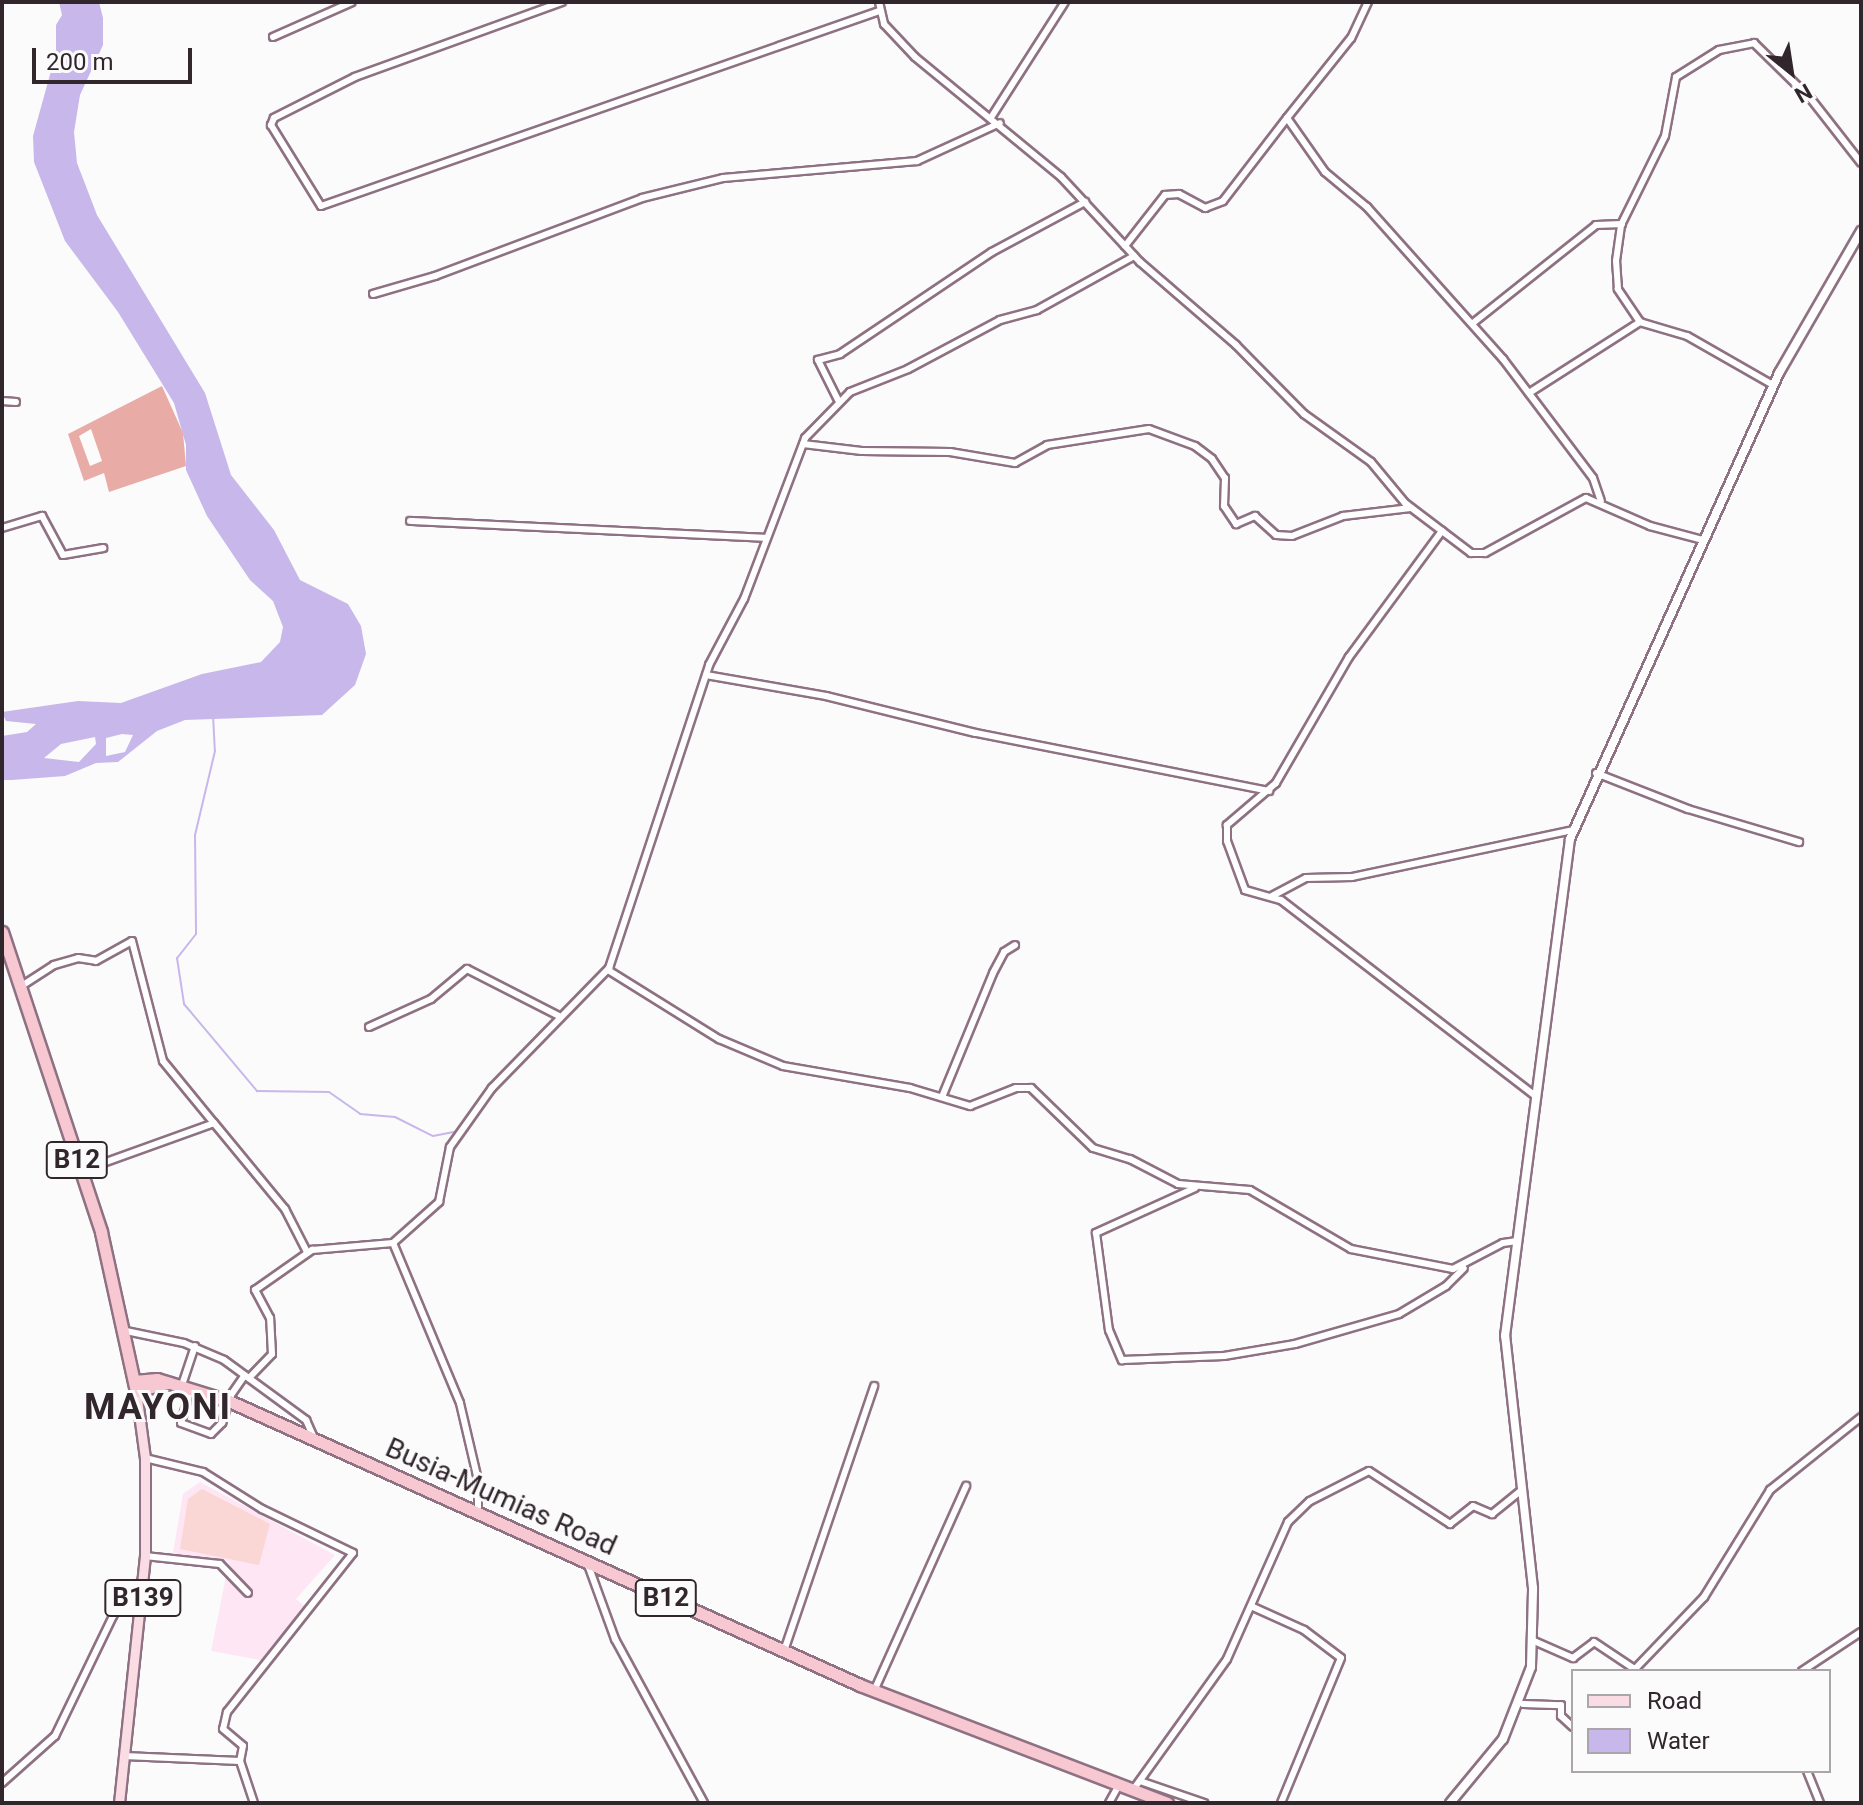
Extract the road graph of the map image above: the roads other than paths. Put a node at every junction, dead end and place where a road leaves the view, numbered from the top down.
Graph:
1 (352, 2) edge
2 (562, 2) edge
3 (879, 2) edge
4 (1065, 2) edge
5 (1368, 2) edge
6 (879, 11) junction
7 (273, 37) dead end
8 (992, 116) junction
9 (1287, 118) junction
10 (1000, 123) junction
11 (1861, 163) edge
12 (1085, 202) junction
13 (1622, 224) junction
14 (1860, 234) edge
15 (1125, 246) junction
16 (1134, 256) junction
17 (373, 294) dead end
18 (1640, 322) junction
19 (1473, 323) junction
20 (1773, 385) junction
21 (1529, 393) junction
22 (838, 400) junction
23 (2, 401) edge
24 (16, 402) dead end
25 (803, 444) junction
26 (1601, 501) junction
27 (1411, 508) junction
28 (410, 521) dead end
29 (2, 528) edge
30 (1442, 531) junction
31 (766, 538) junction
32 (1703, 540) junction
33 (103, 548) dead end
34 (706, 675) junction
35 (1596, 773) junction
36 (1269, 791) junction
37 (1573, 830) junction
38 (1799, 842) dead end
39 (1272, 896) junction
40 (2, 932) edge
41 (1015, 945) dead end
42 (608, 970) junction
43 (20, 987) junction
44 (559, 1016) junction
45 (369, 1027) dead end
46 (942, 1097) junction
47 (1537, 1097) junction
48 (214, 1123) junction
49 (81, 1171) junction
50 (1199, 1186) junction
51 (1517, 1241) junction
52 (393, 1243) junction
53 (307, 1252) junction
54 (1467, 1265) junction
55 (126, 1331) junction
56 (195, 1346) junction
57 (131, 1358) junction
58 (247, 1377) junction
59 (152, 1378) junction
60 (169, 1383) junction
61 (135, 1386) junction
62 (186, 1386) junction
63 (874, 1386) dead end
64 (229, 1401) junction
65 (1861, 1417) edge
66 (314, 1438) junction
67 (145, 1458) junction
68 (966, 1486) dead end
69 (1522, 1490) junction
70 (478, 1512) junction
71 (145, 1556) junction
72 (587, 1562) junction
73 (144, 1580) junction
74 (248, 1593) dead end
75 (1253, 1607) junction
76 (1861, 1632) edge
77 (1534, 1641) junction
78 (784, 1651) junction
79 (1634, 1669) edge
80 (1637, 1669) edge
81 (1805, 1669) edge
82 (874, 1691) junction
83 (1523, 1704) dead end
84 (1571, 1725) edge
85 (124, 1756) junction
86 (240, 1761) junction
87 (1808, 1773) edge
88 (2, 1783) edge
89 (1119, 1785) junction
90 (1137, 1786) junction
91 (119, 1803) edge
92 (254, 1803) edge
93 (704, 1803) edge
94 (1109, 1803) edge
95 (1167, 1803) edge
96 (1204, 1803) edge
97 (1281, 1803) edge
98 (1450, 1803) edge
99 (1820, 1803) edge

1 - 7 street
2 - 6 street
3 - 6 street
4 - 8 street
5 - 9 street
6 - 8 street
8 - 10 street
9 - 15 street
9 - 19 street
10 - 12 street
10 - 17 street
11 - 13 street
12 - 15 street
12 - 22 street
13 - 18 street
13 - 19 street
14 - 20 street
15 - 16 street
16 - 22 street
16 - 27 street
18 - 20 street
18 - 21 street
19 - 21 street
20 - 32 street
21 - 26 street
22 - 25 street
23 - 24 street
25 - 27 street
25 - 31 street
26 - 30 street
26 - 32 street
27 - 30 street
28 - 31 street
29 - 33 street
30 - 36 street
31 - 34 street
32 - 35 street
34 - 36 street
34 - 42 street
35 - 37 street
35 - 38 street
36 - 39 street
37 - 39 street
37 - 47 street
39 - 47 street
40 - 43 highway, B12
41 - 46 street
42 - 44 street
42 - 46 street
43 - 48 street
43 - 49 highway, B12
44 - 45 street
44 - 52 street
46 - 50 street
47 - 51 street
48 - 49 street
48 - 53 street
49 - 55 highway, B12
50 - 54 street
50 - 54 street
51 - 54 street
51 - 69 street
52 - 53 street
52 - 70 street
53 - 58 street
55 - 56 street
55 - 57 highway, B12
56 - 58 street
56 - 62 street
57 - 59 highway, Busia-Mumias Road / B12
57 - 61 highway, B12
58 - 64 street
58 - 66 street
59 - 60 highway, Busia-Mumias Road / B12
59 - 61 highway, Busia-Mumias Road / B12
60 - 61 highway, Busia-Mumias Road / B12
60 - 62 highway, Busia-Mumias Road / B12
61 - 67 main road, B139
62 - 64 highway, Busia-Mumias Road / B12
62 - 64 street
63 - 78 street
64 - 66 highway, Busia-Mumias Road / B12
65 - 80 street
66 - 70 highway, Busia-Mumias Road / B12
67 - 71 main road, B139
67 - 86 street
68 - 82 street
69 - 75 street
69 - 77 street
70 - 72 highway, Busia-Mumias Road / B12
71 - 73 main road, B139
71 - 74 street
72 - 78 highway, Busia-Mumias Road / B12
72 - 93 street
73 - 85 main road, B139
73 - 88 street
75 - 90 street
75 - 97 street
76 - 81 street
77 - 79 street
77 - 98 street
78 - 82 highway, Busia-Mumias Road / B12
82 - 89 highway, Busia-Mumias Road / B12
83 - 84 street
85 - 86 street
85 - 91 main road, B139
86 - 92 street
87 - 99 street
89 - 90 highway, Busia-Mumias Road / B12
89 - 94 street
90 - 95 highway, Busia-Mumias Road / B12
90 - 96 street

